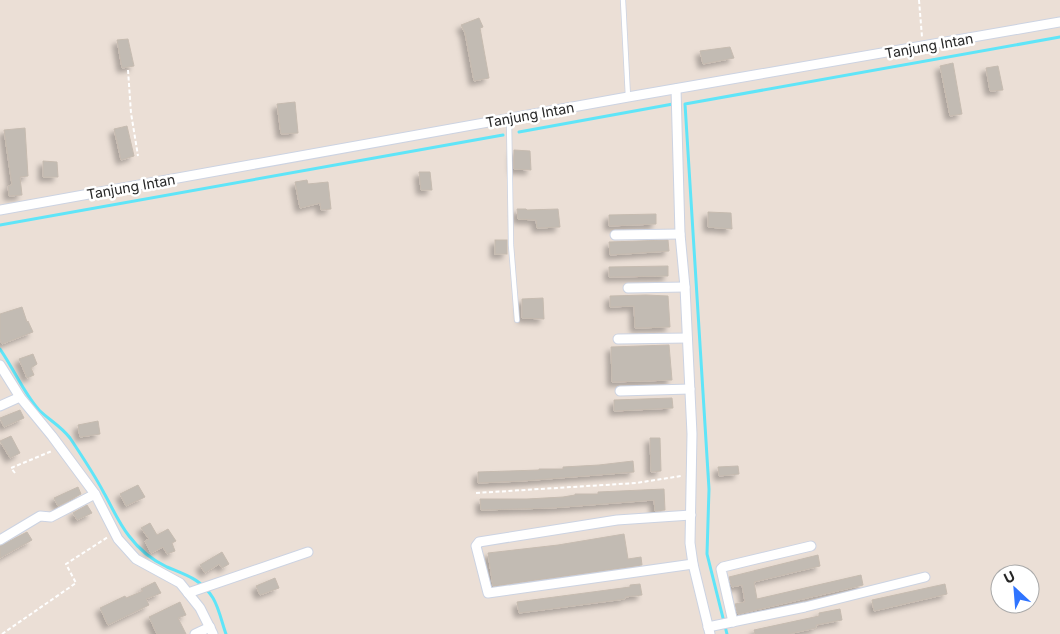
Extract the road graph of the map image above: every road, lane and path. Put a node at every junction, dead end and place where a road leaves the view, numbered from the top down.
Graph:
1 (623, 0) edge
2 (919, 0) edge
3 (1060, 22) edge
4 (923, 47) junction
5 (128, 70) dead end
6 (676, 89) junction
7 (628, 97) junction
8 (509, 119) junction
9 (138, 156) dead end
10 (0, 210) edge
11 (680, 234) junction
12 (615, 235) dead end
13 (685, 287) junction
14 (628, 288) dead end
15 (517, 320) dead end
16 (687, 338) junction
17 (618, 339) dead end
18 (0, 365) edge
19 (690, 389) junction
20 (620, 390) dead end
21 (20, 397) junction
22 (0, 406) edge
23 (61, 447) junction
24 (15, 473) dead end
25 (691, 474) junction
26 (476, 493) dead end
27 (95, 494) junction
28 (691, 516) junction
29 (115, 534) junction
30 (0, 540) edge
31 (811, 546) dead end
32 (308, 552) dead end
33 (693, 564) junction
34 (925, 578) dead end
35 (188, 592) junction
36 (731, 622) junction
37 (711, 629) edge
38 (211, 631) edge
39 (2, 634) edge
40 (195, 634) edge

1 - 7 lane
2 - 4 path
3 - 4 street, Tanjung Intan
4 - 6 street, Tanjung Intan
5 - 9 path
6 - 7 street, Tanjung Intan
6 - 11 street
7 - 8 street, Tanjung Intan
8 - 10 street, Tanjung Intan
8 - 15 lane
11 - 12 street
11 - 13 street
13 - 14 street
13 - 16 street
16 - 17 street
16 - 19 street
18 - 21 street
19 - 20 street
19 - 25 street
21 - 22 street
21 - 23 street
23 - 24 path
23 - 27 street
25 - 26 path
25 - 28 street
27 - 29 street
27 - 30 street
28 - 33 street
28 - 33 street
29 - 35 street
29 - 39 path
31 - 36 street
32 - 35 street
33 - 37 street
34 - 36 street
35 - 38 street
36 - 37 street
38 - 40 street

